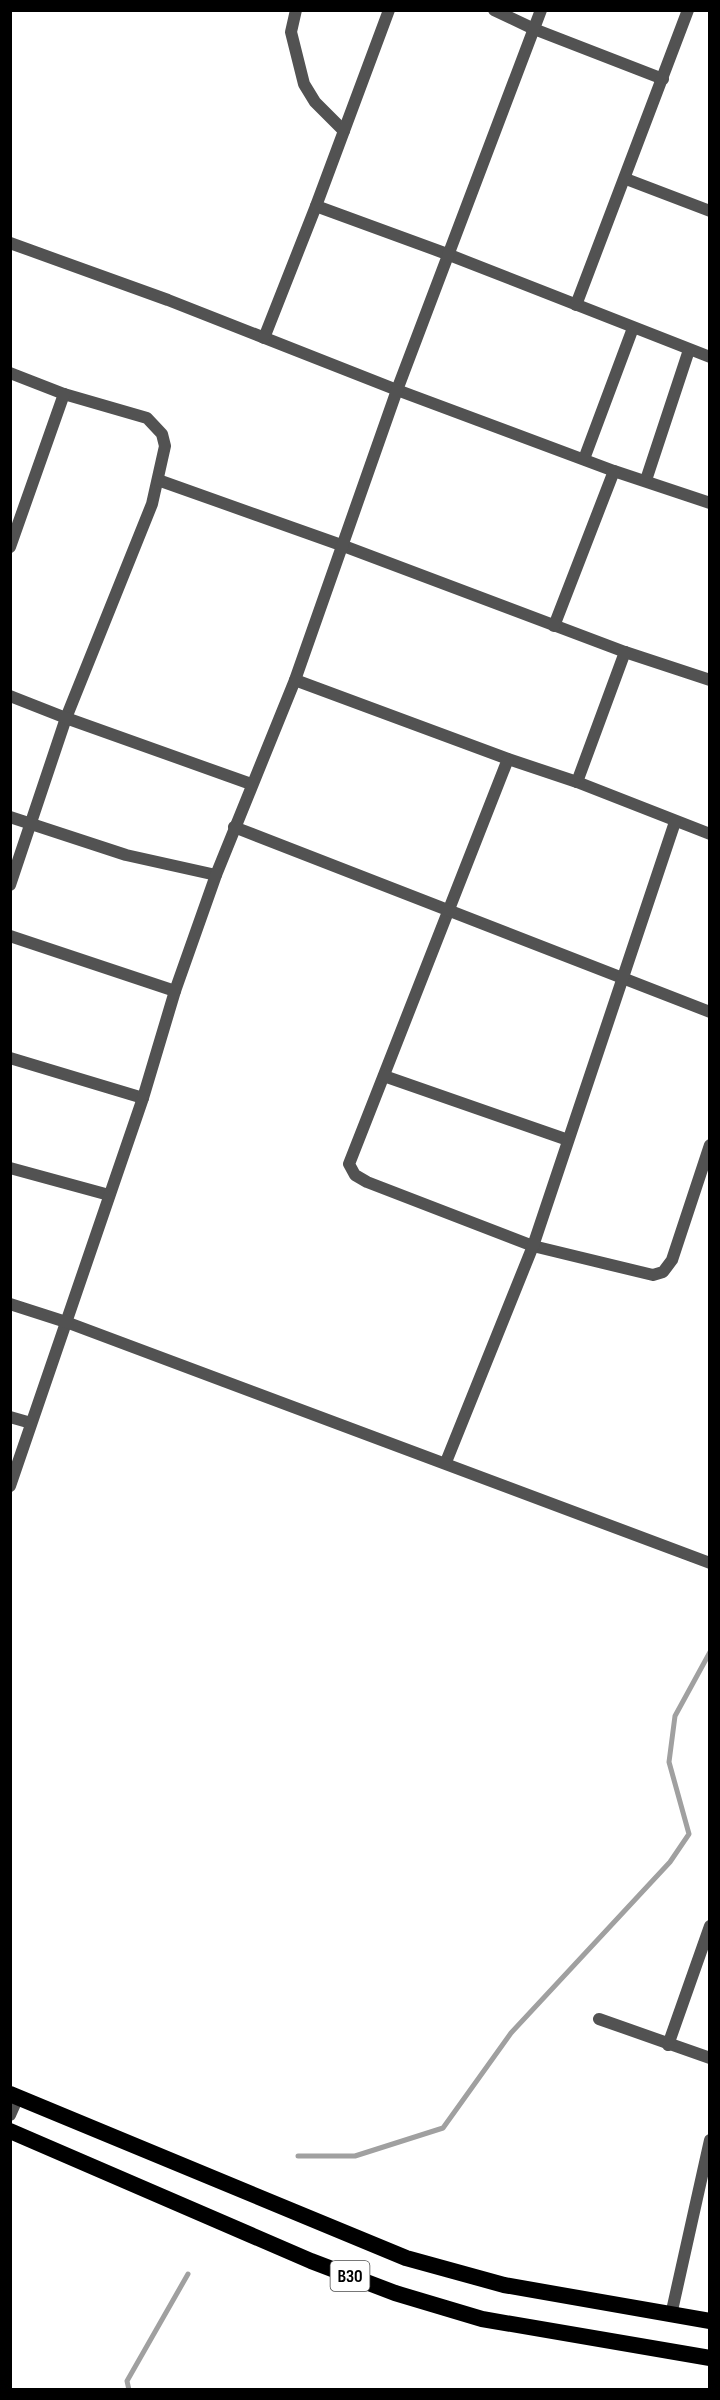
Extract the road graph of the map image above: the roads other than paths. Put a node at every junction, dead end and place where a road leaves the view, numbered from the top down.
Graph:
1 (296, 10) edge
2 (389, 10) edge
3 (494, 10) edge
4 (541, 10) edge
5 (688, 10) edge
6 (534, 29) junction
7 (663, 79) junction
8 (344, 131) junction
9 (626, 179) junction
10 (316, 206) junction
11 (710, 211) edge
12 (10, 243) edge
13 (447, 254) junction
14 (576, 305) junction
15 (633, 328) junction
16 (264, 338) junction
17 (689, 350) junction
18 (710, 357) edge
19 (10, 373) edge
20 (397, 390) junction
21 (64, 394) junction
22 (584, 459) junction
23 (614, 471) junction
24 (158, 480) junction
25 (646, 480) junction
26 (710, 503) edge
27 (341, 545) junction
28 (10, 547) edge
29 (554, 626) junction
30 (625, 652) junction
31 (295, 680) junction
32 (710, 680) edge
33 (10, 696) edge
34 (66, 718) junction
35 (508, 759) junction
36 (577, 782) junction
37 (251, 784) junction
38 (10, 817) edge
39 (675, 822) junction
40 (30, 824) junction
41 (234, 827) junction
42 (710, 834) edge
43 (216, 875) junction
44 (10, 885) edge
45 (448, 910) junction
46 (10, 936) edge
47 (624, 980) junction
48 (175, 991) junction
49 (710, 1012) edge
50 (10, 1058) edge
51 (384, 1076) junction
52 (143, 1098) junction
53 (568, 1140) junction
54 (710, 1145) edge
55 (10, 1168) edge
56 (109, 1195) junction
57 (533, 1246) junction
58 (10, 1304) edge
59 (66, 1322) junction
60 (10, 1417) edge
61 (31, 1423) junction
62 (446, 1462) junction
63 (10, 1486) edge
64 (710, 1563) edge
65 (710, 1926) edge
66 (599, 2019) dead end
67 (668, 2045) junction
68 (710, 2058) edge
69 (14, 2096) edge
70 (10, 2115) edge
71 (10, 2131) edge
72 (710, 2140) edge
73 (671, 2315) junction
74 (710, 2321) edge
75 (710, 2358) edge

1 - 8 street
2 - 8 street
3 - 6 street
4 - 6 street
5 - 7 street
6 - 7 street
6 - 13 street
7 - 9 street
8 - 10 street
9 - 11 street
9 - 14 street
10 - 13 street
10 - 16 street
12 - 16 street
13 - 14 street
13 - 20 street
14 - 15 street
15 - 17 street
15 - 22 street
16 - 20 street
17 - 18 street
17 - 25 street
19 - 21 street
20 - 22 street
20 - 27 street
21 - 24 street
21 - 28 street
22 - 23 street
23 - 25 street
23 - 29 street
24 - 27 street
24 - 34 street
25 - 26 street
27 - 29 street
27 - 31 street
29 - 30 street
30 - 32 street
30 - 36 street
31 - 35 street
31 - 37 street
33 - 34 street
34 - 37 street
34 - 40 street
35 - 36 street
35 - 45 street
36 - 39 street
37 - 41 street
38 - 40 street
39 - 42 street
39 - 47 street
40 - 43 street
40 - 44 street
41 - 43 street
41 - 45 street
43 - 48 street
45 - 47 street
45 - 51 street
46 - 48 street
47 - 49 street
47 - 53 street
48 - 52 street
50 - 52 street
51 - 53 street
51 - 57 street
52 - 56 street
53 - 57 street
54 - 57 street
55 - 56 street
56 - 59 street
57 - 62 street
58 - 59 street
59 - 61 street
59 - 62 street
60 - 61 street
61 - 63 street
62 - 64 street
65 - 67 street
66 - 67 street
67 - 68 street
69 - 70 street
69 - 73 highway, B30
71 - 75 highway, B30
72 - 73 street
73 - 74 highway, B30

